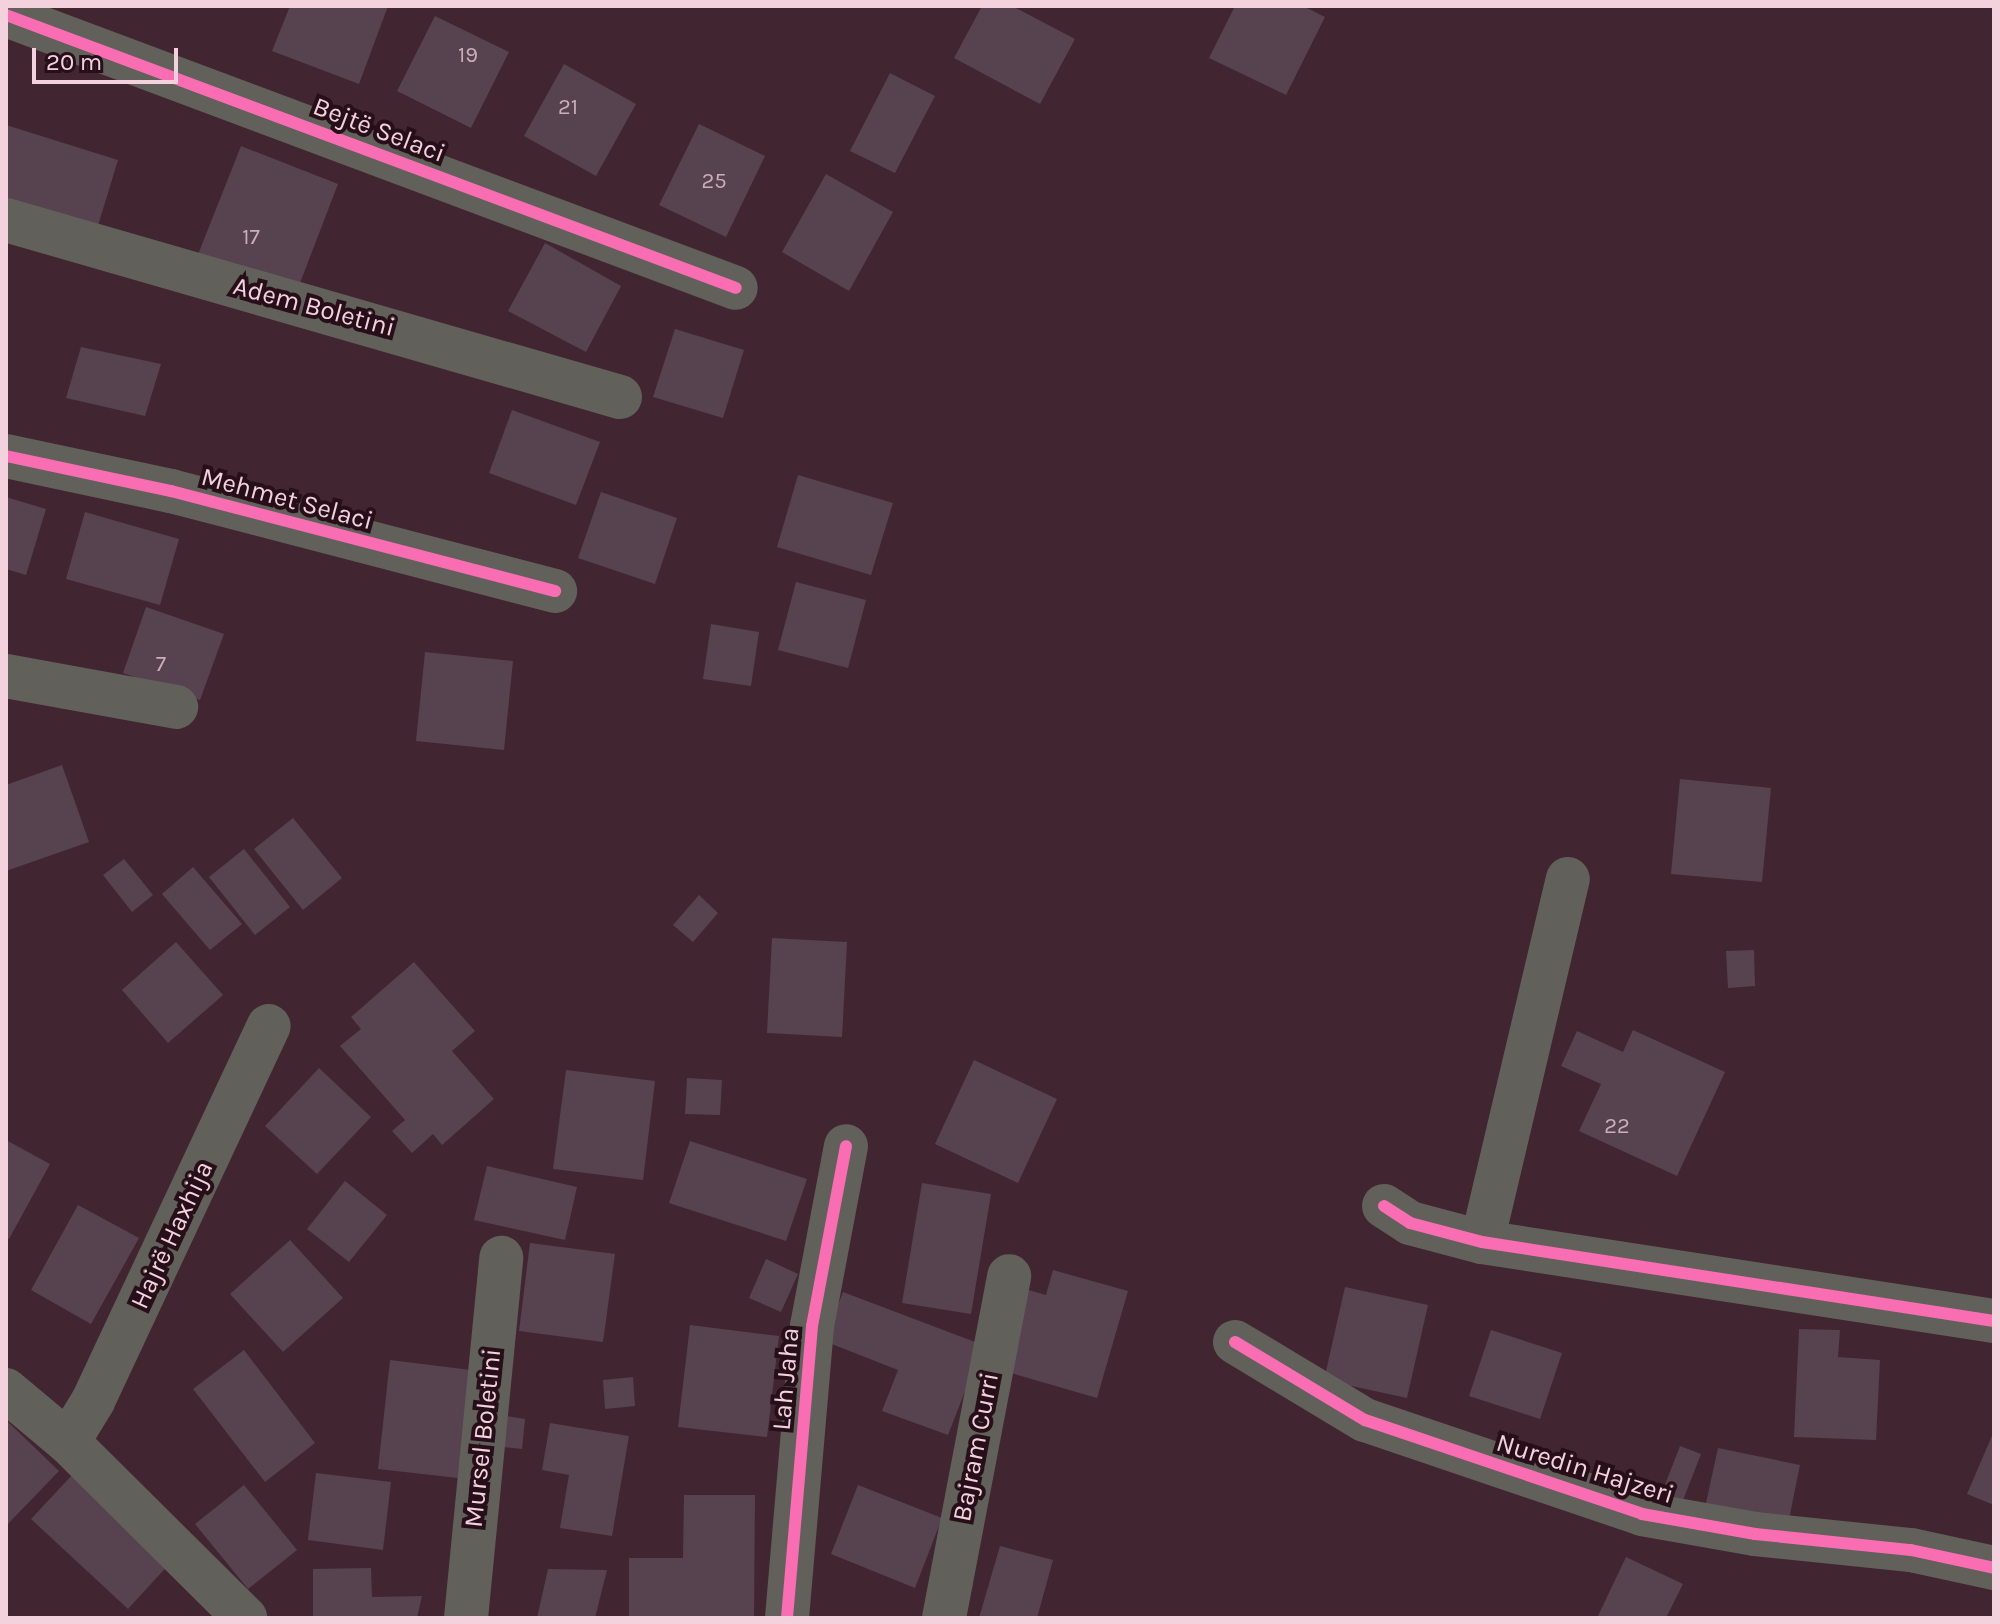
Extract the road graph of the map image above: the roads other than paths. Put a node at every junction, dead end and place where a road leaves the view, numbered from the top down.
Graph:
1 (6, 15) edge
2 (6, 220) edge
3 (736, 288) dead end
4 (620, 397) dead end
5 (6, 456) edge
6 (555, 591) dead end
7 (6, 676) edge
8 (176, 707) dead end
9 (1568, 879) dead end
10 (269, 1026) dead end
11 (846, 1146) dead end
12 (1384, 1206) dead end
13 (1482, 1242) junction
14 (501, 1258) dead end
15 (1009, 1276) dead end
16 (1994, 1321) edge
17 (1235, 1342) dead end
18 (6, 1390) edge
19 (68, 1442) junction
20 (1994, 1568) edge
21 (245, 1618) edge
22 (466, 1618) edge
23 (787, 1618) edge
24 (944, 1618) edge

1 - 3 street, Bejtë Selaci
2 - 4 street, Adem Boletini
5 - 6 street, Mehmet Selaci
7 - 8 street
9 - 13 street
10 - 19 street, Hajrë Haxhija
11 - 23 street, Lah Jaha
12 - 13 street
13 - 16 street
14 - 22 street, Mursel Boletini
15 - 24 street, Bajram Curri
17 - 20 street, Nuredin Hajzeri
18 - 19 street
19 - 21 street

